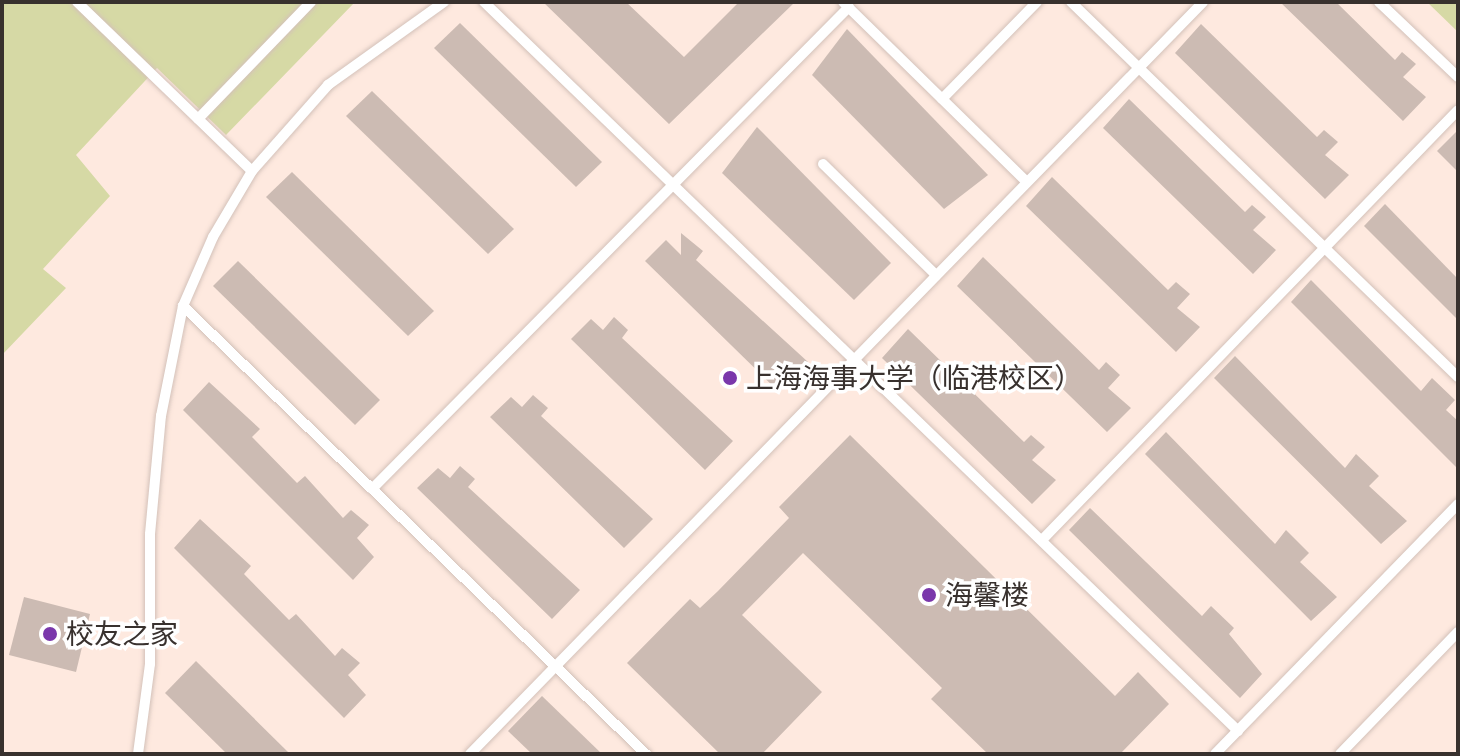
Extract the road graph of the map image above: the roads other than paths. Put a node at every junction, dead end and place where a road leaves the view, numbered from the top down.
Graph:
1 (77, 2) edge
2 (311, 2) edge
3 (444, 2) edge
4 (484, 2) edge
5 (1037, 2) edge
6 (1071, 2) edge
7 (1203, 2) edge
8 (1379, 2) edge
9 (846, 5) edge
10 (1139, 67) junction
11 (1458, 77) edge
12 (942, 99) junction
13 (1458, 110) edge
14 (198, 119) junction
15 (823, 164) dead end
16 (252, 171) junction
17 (1026, 181) junction
18 (672, 186) junction
19 (1325, 248) junction
20 (936, 275) junction
21 (183, 306) junction
22 (855, 359) junction
23 (1458, 377) edge
24 (372, 489) junction
25 (1458, 504) edge
26 (1042, 540) junction
27 (1458, 632) edge
28 (555, 667) junction
29 (1238, 731) junction
30 (138, 754) edge
31 (470, 754) edge
32 (646, 754) edge
33 (1215, 754) edge
34 (1340, 754) edge

1 - 14 lane
2 - 14 lane
3 - 16 lane
4 - 18 lane
5 - 12 lane
6 - 10 lane
7 - 10 lane
8 - 11 lane
9 - 12 lane
9 - 18 lane
10 - 17 lane
10 - 19 lane
12 - 17 lane
13 - 19 lane
14 - 16 lane
15 - 20 lane
16 - 21 lane
17 - 20 lane
18 - 22 lane
18 - 24 lane
19 - 23 lane
19 - 26 lane
20 - 22 lane
21 - 24 lane
21 - 30 lane
22 - 26 lane
22 - 28 lane
24 - 28 lane
25 - 29 lane
26 - 29 lane
27 - 34 lane
28 - 31 lane
28 - 32 lane
29 - 33 lane

